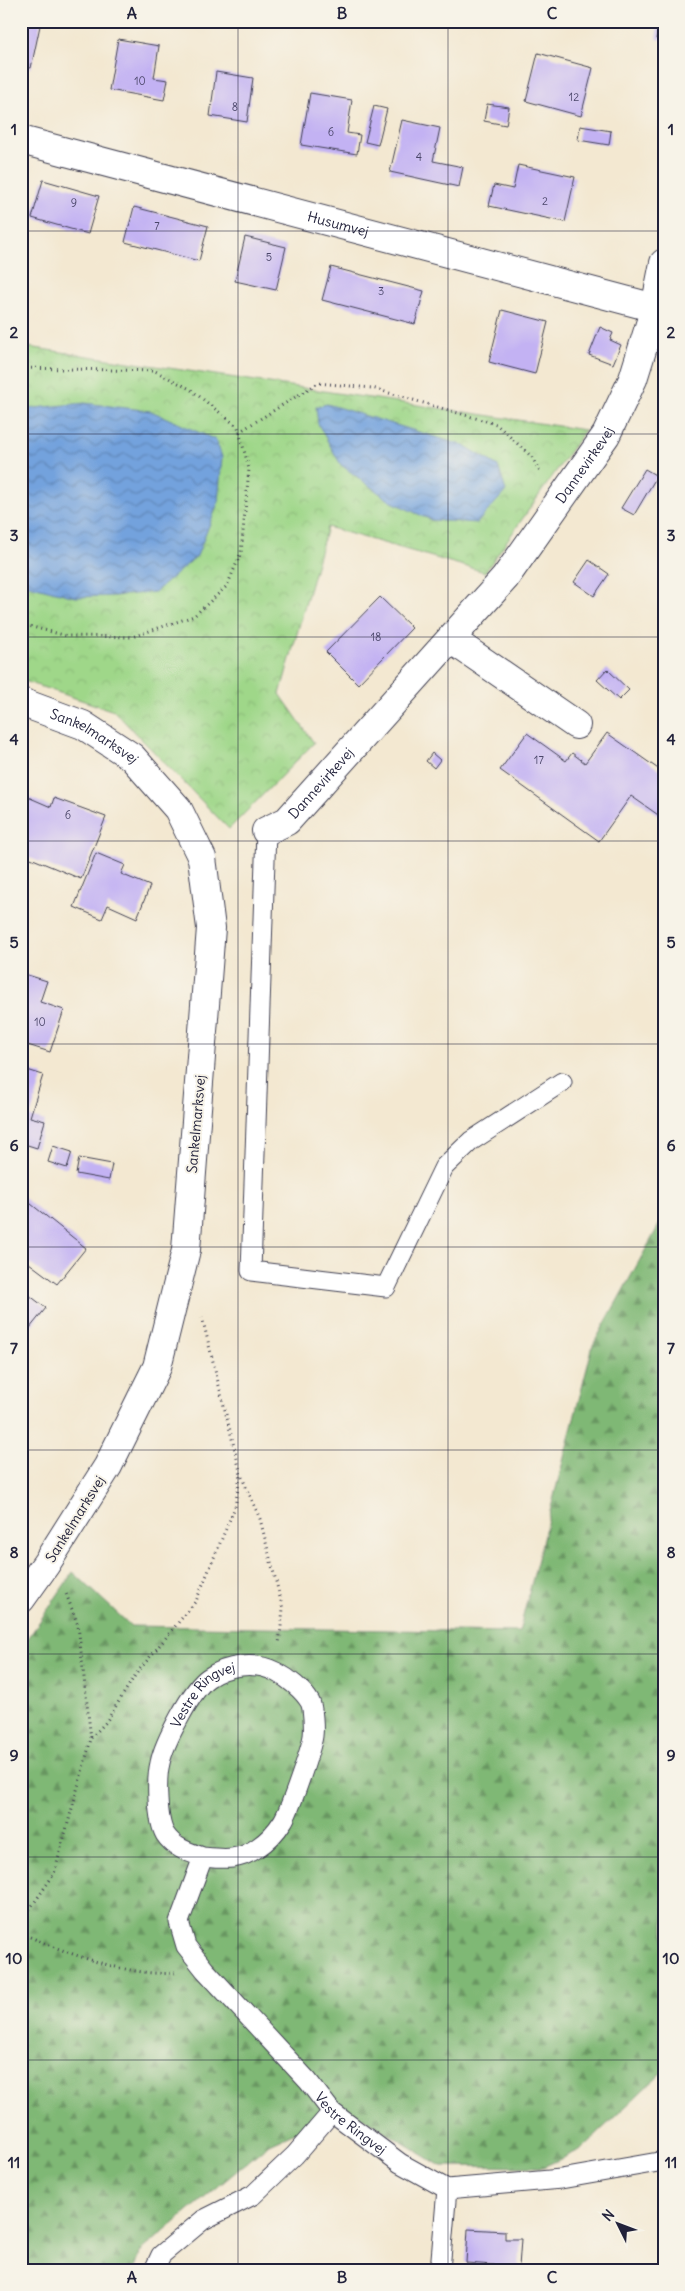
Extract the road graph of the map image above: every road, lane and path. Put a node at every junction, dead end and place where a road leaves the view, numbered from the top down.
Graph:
1 (21, 140) edge
2 (664, 263) edge
3 (655, 308) junction
4 (21, 368) edge
5 (239, 432) junction
6 (557, 506) junction
7 (21, 624) edge
8 (452, 640) junction
9 (21, 702) edge
10 (576, 725) dead end
11 (266, 831) joint
12 (562, 1082) dead end
13 (202, 1316) dead end
14 (241, 1475) junction
15 (46, 1564) junction
16 (21, 1599) edge
17 (276, 1672) junction
18 (91, 1739) junction
19 (203, 1857) junction
20 (21, 1922) edge
21 (21, 1933) edge
22 (205, 1970) junction
23 (332, 2112) junction
24 (664, 2161) edge
25 (447, 2189) junction
26 (154, 2270) edge
27 (440, 2270) edge

1 - 3 street, Husumvej
2 - 3 street, Dannevirkevej
3 - 6 street, Dannevirkevej
4 - 5 path
5 - 6 path
5 - 7 path
6 - 8 street, Dannevirkevej
8 - 10 street
8 - 11 street, Dannevirkevej
9 - 15 street, Sankelmarksvej
11 - 12 lane
13 - 14 path
14 - 17 path
14 - 18 path
15 - 16 street, Sankelmarksvej
15 - 18 path
17 - 19 lane, Vestre Ringvej
17 - 19 lane, Vestre Ringvej
18 - 20 path
19 - 22 lane, Vestre Ringvej
21 - 22 path
22 - 23 lane, Vestre Ringvej
23 - 25 lane, Vestre Ringvej
23 - 26 lane
24 - 25 lane
25 - 27 lane

